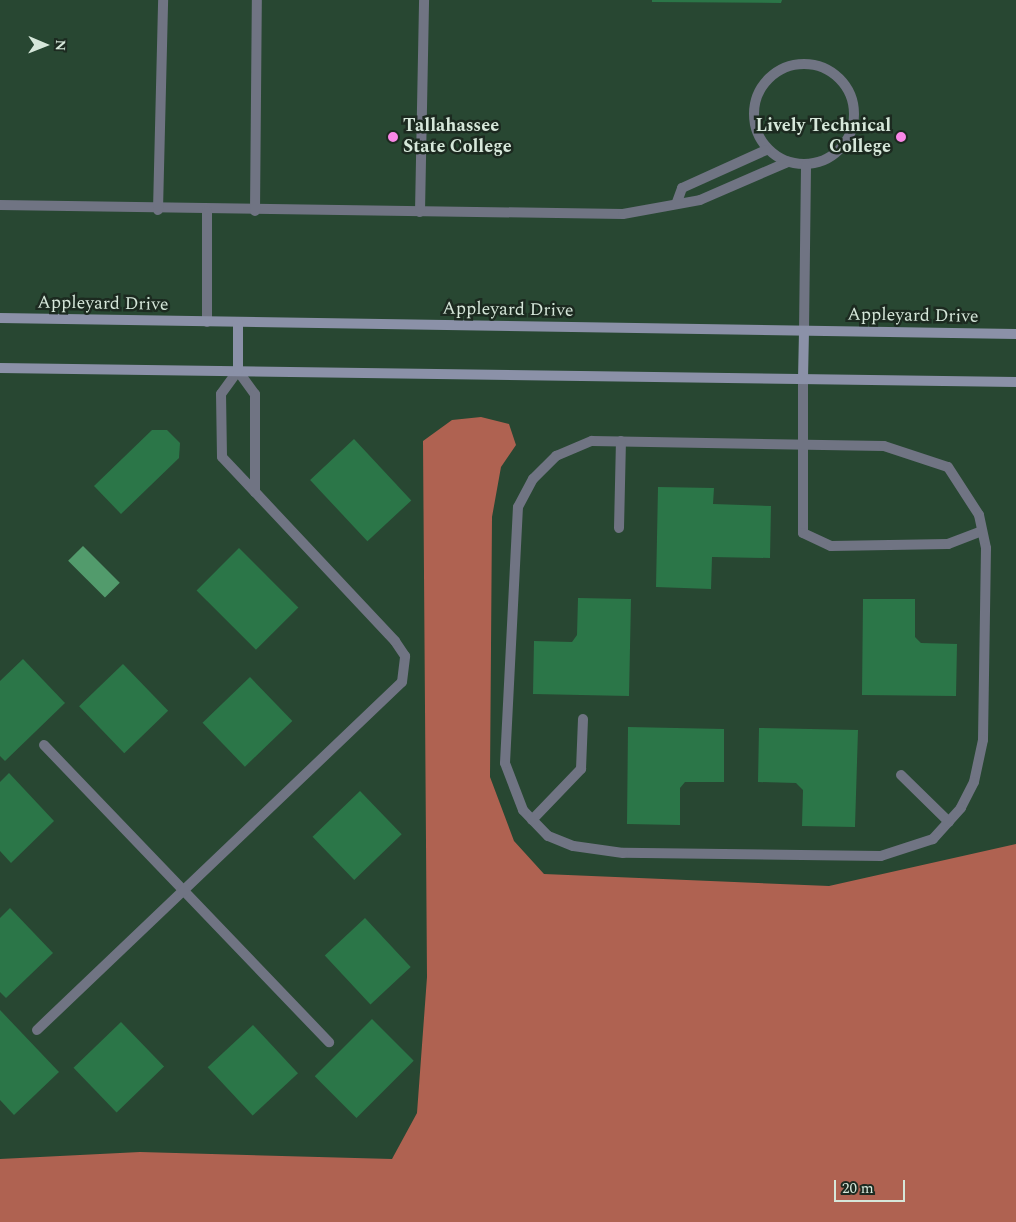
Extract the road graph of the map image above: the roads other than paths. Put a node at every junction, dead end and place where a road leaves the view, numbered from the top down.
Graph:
1 (163, 0) edge
2 (257, 0) edge
3 (424, 0) edge
4 (766, 150) junction
5 (788, 162) junction
6 (806, 165) junction
7 (677, 202) junction
8 (0, 205) edge
9 (158, 210) junction
10 (207, 210) junction
11 (255, 211) junction
12 (420, 212) junction
13 (0, 318) edge
14 (207, 322) junction
15 (238, 322) junction
16 (804, 331) junction
17 (1016, 334) edge
18 (0, 368) edge
19 (238, 371) junction
20 (803, 379) junction
21 (1016, 382) edge
22 (620, 441) junction
23 (803, 444) junction
24 (255, 492) junction
25 (619, 528) dead end
26 (982, 531) junction
27 (583, 719) dead end
28 (44, 745) dead end
29 (901, 775) dead end
30 (532, 820) junction
31 (949, 822) junction
32 (183, 890) junction
33 (36, 1030) dead end
34 (329, 1042) dead end

1 - 9 lane
2 - 11 lane
3 - 12 lane
4 - 5 lane
4 - 6 lane
4 - 7 lane
5 - 6 lane
5 - 7 lane
6 - 16 lane
7 - 12 lane
8 - 9 lane
9 - 10 lane
10 - 11 lane
10 - 14 lane
11 - 12 lane
13 - 14 main road, Appleyard Drive
14 - 15 main road, Appleyard Drive
15 - 16 main road, Appleyard Drive
15 - 19 main road
16 - 17 main road, Appleyard Drive
16 - 20 main road
18 - 19 main road
19 - 20 main road
19 - 24 lane
19 - 24 lane
20 - 21 main road
20 - 23 lane
22 - 23 lane
22 - 25 lane
22 - 30 lane
23 - 26 lane
23 - 26 lane
24 - 32 lane
26 - 31 lane
27 - 30 lane
28 - 32 lane
29 - 31 lane
30 - 31 lane
32 - 33 lane
32 - 34 lane

